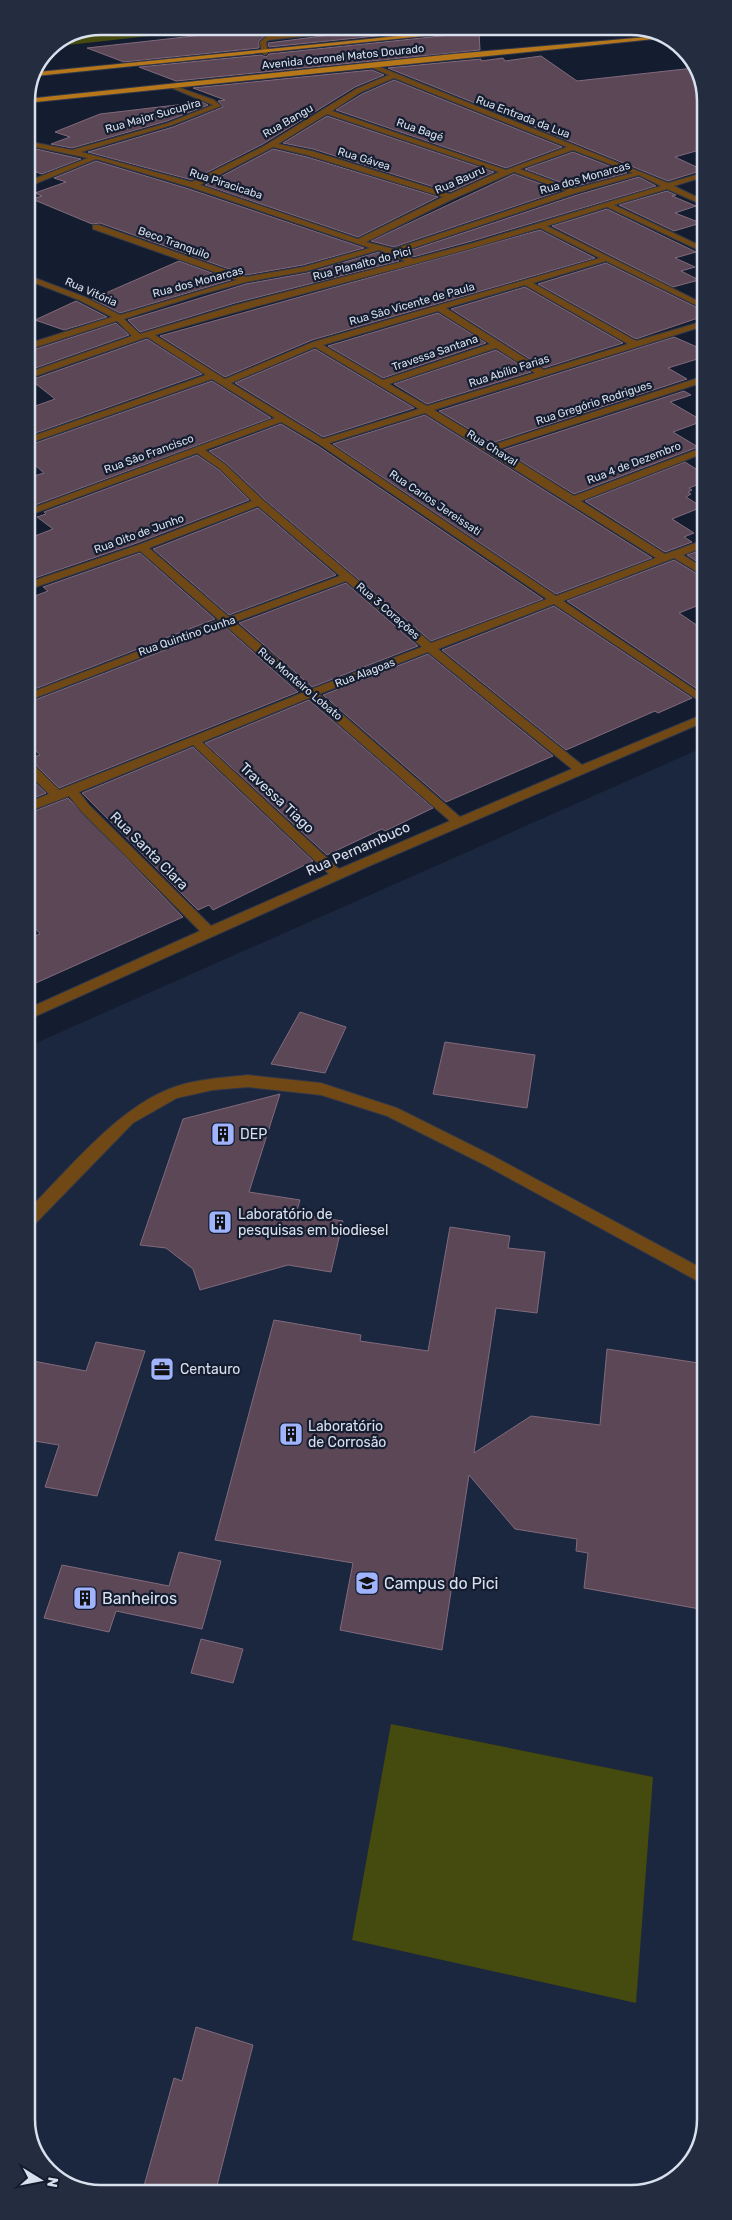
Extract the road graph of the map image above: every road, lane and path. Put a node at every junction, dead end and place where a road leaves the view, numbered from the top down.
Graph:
1 (299, 35) edge
2 (451, 35) edge
3 (650, 38) edge
4 (421, 52) dead end
5 (265, 53) junction
6 (453, 56) junction
7 (284, 58) dead end
8 (370, 66) junction
9 (287, 67) dead end
10 (41, 74) edge
11 (268, 75) junction
12 (393, 76) junction
13 (170, 86) junction
14 (35, 100) edge
15 (326, 111) junction
16 (270, 144) junction
17 (35, 145) edge
18 (574, 147) junction
19 (72, 152) junction
20 (96, 157) junction
21 (516, 170) junction
22 (506, 172) junction
23 (640, 173) junction
24 (697, 177) edge
25 (35, 182) edge
26 (193, 185) junction
27 (668, 187) junction
28 (573, 192) junction
29 (450, 197) junction
30 (697, 200) edge
31 (609, 204) junction
32 (540, 225) junction
33 (96, 227) dead end
34 (359, 242) junction
35 (697, 247) edge
36 (377, 248) junction
37 (394, 252) junction
38 (608, 258) junction
39 (413, 262) junction
40 (35, 280) edge
41 (245, 280) junction
42 (527, 284) junction
43 (697, 303) edge
44 (438, 307) junction
45 (118, 317) junction
46 (697, 325) edge
47 (143, 336) junction
48 (35, 344) edge
49 (316, 344) junction
50 (634, 344) junction
51 (495, 345) junction
52 (35, 373) edge
53 (542, 373) junction
54 (214, 374) junction
55 (697, 381) edge
56 (226, 382) junction
57 (382, 383) junction
58 (427, 409) junction
59 (281, 419) junction
60 (35, 438) edge
61 (322, 442) junction
62 (491, 448) junction
63 (198, 449) junction
64 (697, 453) edge
65 (573, 500) junction
66 (259, 502) junction
67 (35, 510) edge
68 (697, 546) edge
69 (142, 547) junction
70 (669, 556) junction
71 (697, 570) edge
72 (348, 577) junction
73 (35, 584) edge
74 (555, 600) junction
75 (228, 622) junction
76 (430, 648) junction
77 (312, 693) junction
78 (35, 695) edge
79 (697, 696) edge
80 (697, 721) edge
81 (196, 742) junction
82 (581, 770) junction
83 (35, 773) edge
84 (71, 790) junction
85 (58, 795) junction
86 (35, 805) edge
87 (457, 821) junction
88 (338, 875) junction
89 (208, 931) junction
90 (35, 1012) edge
91 (35, 1213) edge
92 (697, 1274) edge

1 - 5 street
2 - 5 main road, Avenida Coronel Matos Dourado
3 - 6 main road, Avenida Coronel Matos Dourado
4 - 6 main road
5 - 7 main road
5 - 10 main road, Avenida Coronel Matos Dourado
6 - 8 main road, Avenida Coronel Matos Dourado
8 - 11 main road, Avenida Coronel Matos Dourado
8 - 12 street, Rua Entrada da Lua
9 - 11 main road
11 - 13 main road, Avenida Coronel Matos Dourado
12 - 15 street, Rua Bangu
12 - 18 street, Rua Entrada da Lua
13 - 14 main road, Avenida Coronel Matos Dourado
13 - 19 street, Rua Major Sucupira
15 - 16 street, Rua Bangu
15 - 22 street, Rua Bagé
16 - 26 street, Rua Bangu
16 - 29 street, Rua Gávea
17 - 19 street, Rua Piracicaba
18 - 21 street, Rua Bauru
18 - 23 street, Rua Entrada da Lua
19 - 20 street, Rua Piracicaba
20 - 25 street
20 - 26 street, Rua Piracicaba
21 - 22 street, Rua Bauru
21 - 28 street
22 - 29 street, Rua Bauru
23 - 27 street, Rua Entrada da Lua
23 - 28 street, Rua dos Monarcas
24 - 27 street, Rua Planalto do Pici
26 - 34 street, Rua Piracicaba
27 - 30 street, Rua Entrada da Lua
27 - 31 street, Rua Planalto do Pici
28 - 37 street, Rua dos Monarcas
29 - 34 street, Rua Bauru
31 - 32 street, Rua Planalto do Pici
31 - 35 street
32 - 38 street
32 - 39 street, Rua Planalto do Pici
33 - 41 street, Beco Tranquilo
34 - 36 street, Rua Piracicaba
36 - 37 street, Rua Piracicaba
36 - 41 street, Rua dos Monarcas
37 - 39 street, Rua Piracicaba
38 - 42 street, Rua São Vicente de Paula
38 - 43 street
39 - 47 street, Rua Planalto do Pici
40 - 45 street, Rua Vitória
41 - 45 street, Rua dos Monarcas
42 - 44 street, Rua São Vicente de Paula
42 - 50 street
44 - 49 street, Rua São Vicente de Paula
44 - 51 street
45 - 47 street, Rua Vitória
45 - 48 street, Rua dos Monarcas
46 - 50 street, Rua Abílio Farias
47 - 52 street, Rua Planalto do Pici
47 - 54 street, Rua Carlos Jereissati
49 - 56 street, Rua São Vicente de Paula
49 - 57 street, Rua Chaval
50 - 53 street, Rua Abílio Farias
51 - 53 street
51 - 57 street, Travessa Santana
53 - 58 street, Rua Abílio Farias
54 - 56 street, Rua Carlos Jereissati
54 - 60 street
55 - 62 street, Rua Gregório Rodrigues
56 - 59 street, Rua Carlos Jereissati
57 - 58 street, Rua Chaval
58 - 61 street, Rua Abílio Farias
58 - 62 street, Rua Chaval
59 - 61 street, Rua Carlos Jereissati
59 - 63 street, Rua São Francisco
61 - 74 street, Rua Carlos Jereissati
62 - 65 street, Rua Chaval
63 - 66 street, Rua 3 Corações
63 - 67 street, Rua São Francisco
64 - 65 street, Rua 4 de Dezembro
65 - 70 street, Rua Chaval
66 - 69 street, Rua Oito de Junho
66 - 72 street, Rua 3 Corações
68 - 70 street, Rua Alagoas
69 - 73 street, Rua Oito de Junho
69 - 75 street, Rua Monteiro Lobato
70 - 71 street, Rua Chaval
70 - 74 street, Rua Alagoas
72 - 75 street, Rua Quintino Cunha
72 - 76 street, Rua 3 Corações
74 - 76 street, Rua Alagoas
74 - 79 street, Rua Carlos Jereissati
75 - 77 street, Rua Monteiro Lobato
75 - 78 street, Rua Quintino Cunha
76 - 77 street, Rua Alagoas
76 - 82 street, Rua 3 Corações
77 - 81 street, Rua Alagoas
77 - 87 street, Rua Monteiro Lobato
80 - 82 street, Rua Pernambuco
81 - 84 street, Rua Alagoas
81 - 88 street, Travessa Tiago
82 - 87 street, Rua Pernambuco
83 - 85 street
84 - 85 street, Rua Alagoas
84 - 89 street, Rua Santa Clara
85 - 86 street, Rua Alagoas
87 - 88 street, Rua Pernambuco
88 - 89 street, Rua Pernambuco
89 - 90 street, Rua Pernambuco
91 - 92 street

